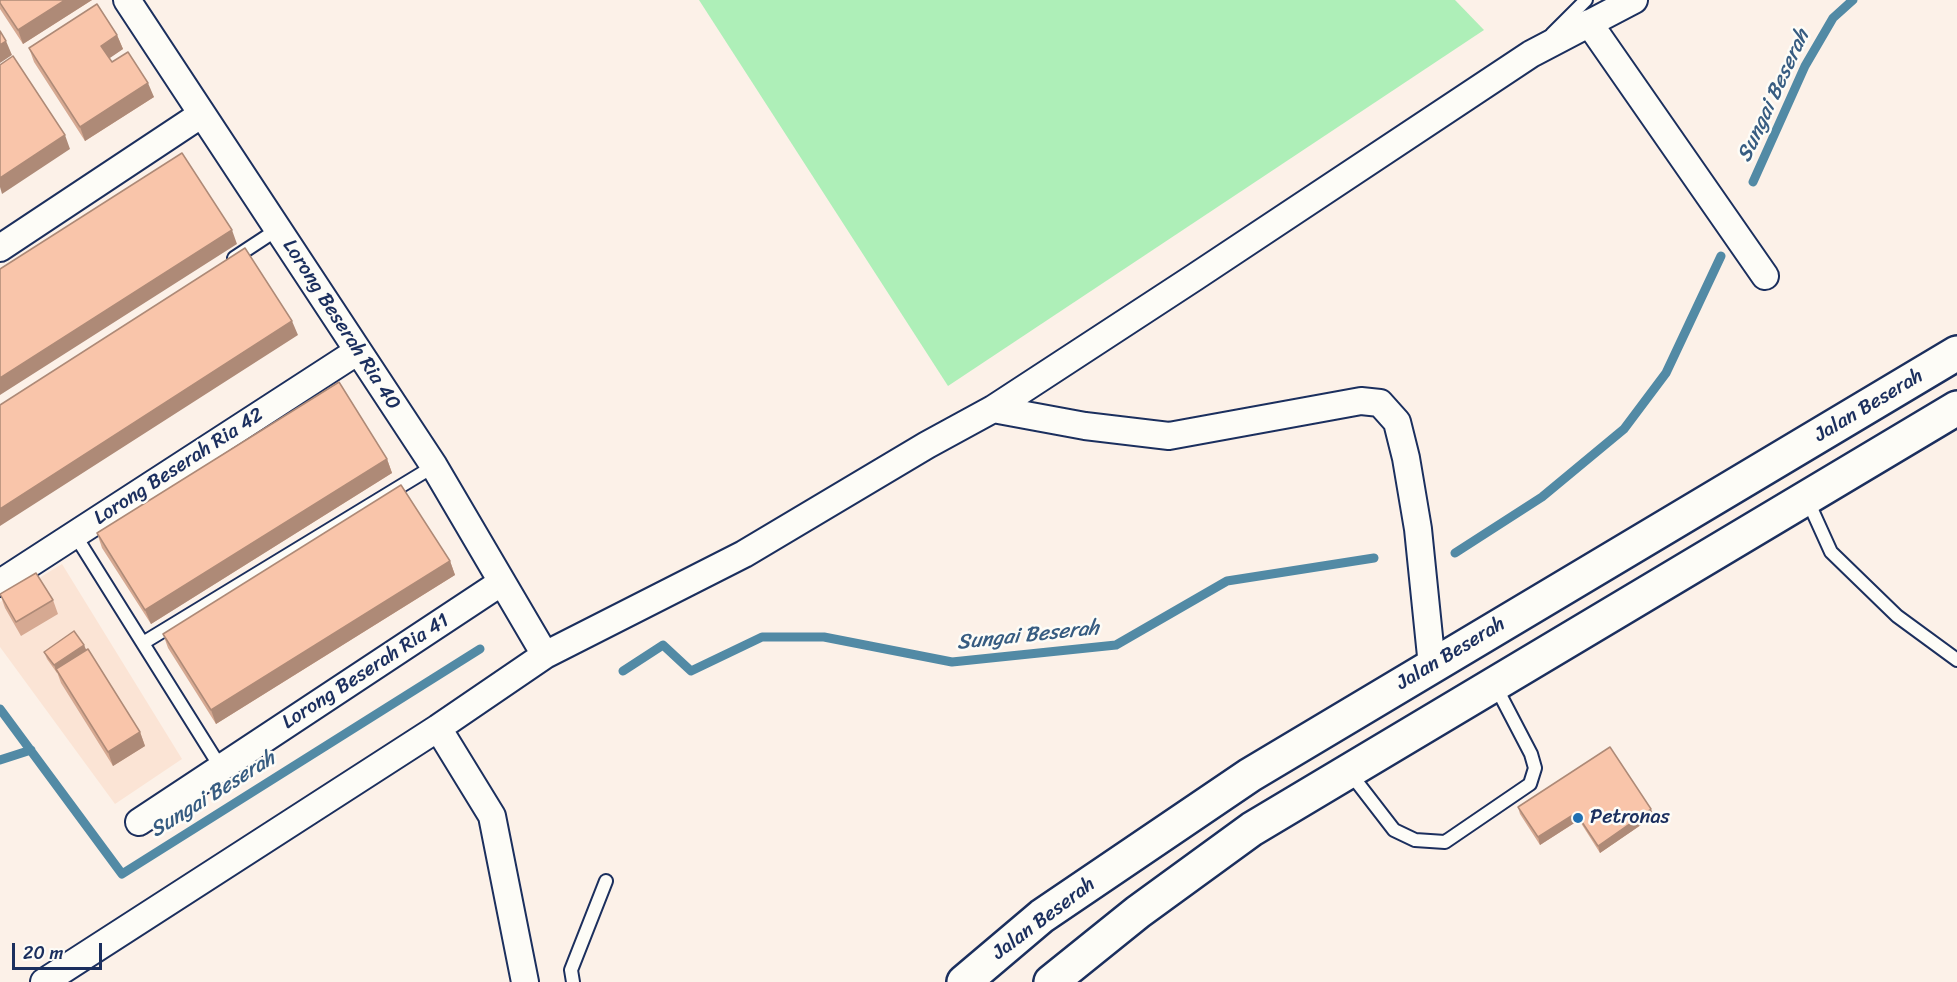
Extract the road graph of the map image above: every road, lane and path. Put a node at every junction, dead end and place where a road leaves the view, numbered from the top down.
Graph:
1 (127, 0) edge
2 (1634, 0) edge
3 (1588, 12) edge
4 (202, 114) junction
5 (278, 229) junction
6 (0, 248) edge
7 (218, 268) edge
8 (1765, 276) dead end
9 (358, 351) junction
10 (1957, 353) edge
11 (1957, 408) edge
12 (993, 409) junction
13 (434, 466) junction
14 (1806, 498) junction
15 (75, 535) junction
16 (502, 582) junction
17 (0, 583) edge
18 (143, 643) junction
19 (545, 655) junction
20 (1957, 660) edge
21 (1432, 666) junction
22 (1495, 684) junction
23 (438, 728) junction
24 (221, 768) junction
25 (1350, 772) junction
26 (140, 822) dead end
27 (606, 881) dead end
28 (44, 982) edge
29 (525, 982) edge
30 (573, 982) edge
31 (964, 982) edge
32 (1051, 982) edge

1 - 4 street, Lorong Beserah Ria 40
2 - 3 street
3 - 8 street
3 - 12 street
4 - 5 street, Lorong Beserah Ria 40
4 - 6 street
5 - 7 lane
5 - 9 street, Lorong Beserah Ria 40
9 - 13 street, Lorong Beserah Ria 40
9 - 15 street, Lorong Beserah Ria 42
10 - 21 highway, Jalan Beserah
11 - 14 highway
12 - 19 street
12 - 21 street
13 - 16 street, Lorong Beserah Ria 40
13 - 18 lane
14 - 20 lane
14 - 22 highway
15 - 17 street, Lorong Beserah Ria 42
15 - 18 lane
16 - 19 street, Lorong Beserah Ria 40
16 - 24 street, Lorong Beserah Ria 41
18 - 24 lane
19 - 23 street
21 - 31 highway, Jalan Beserah
22 - 25 highway
22 - 25 lane
23 - 28 street
23 - 29 street
24 - 26 street, Lorong Beserah Ria 41
25 - 32 highway
27 - 30 lane

